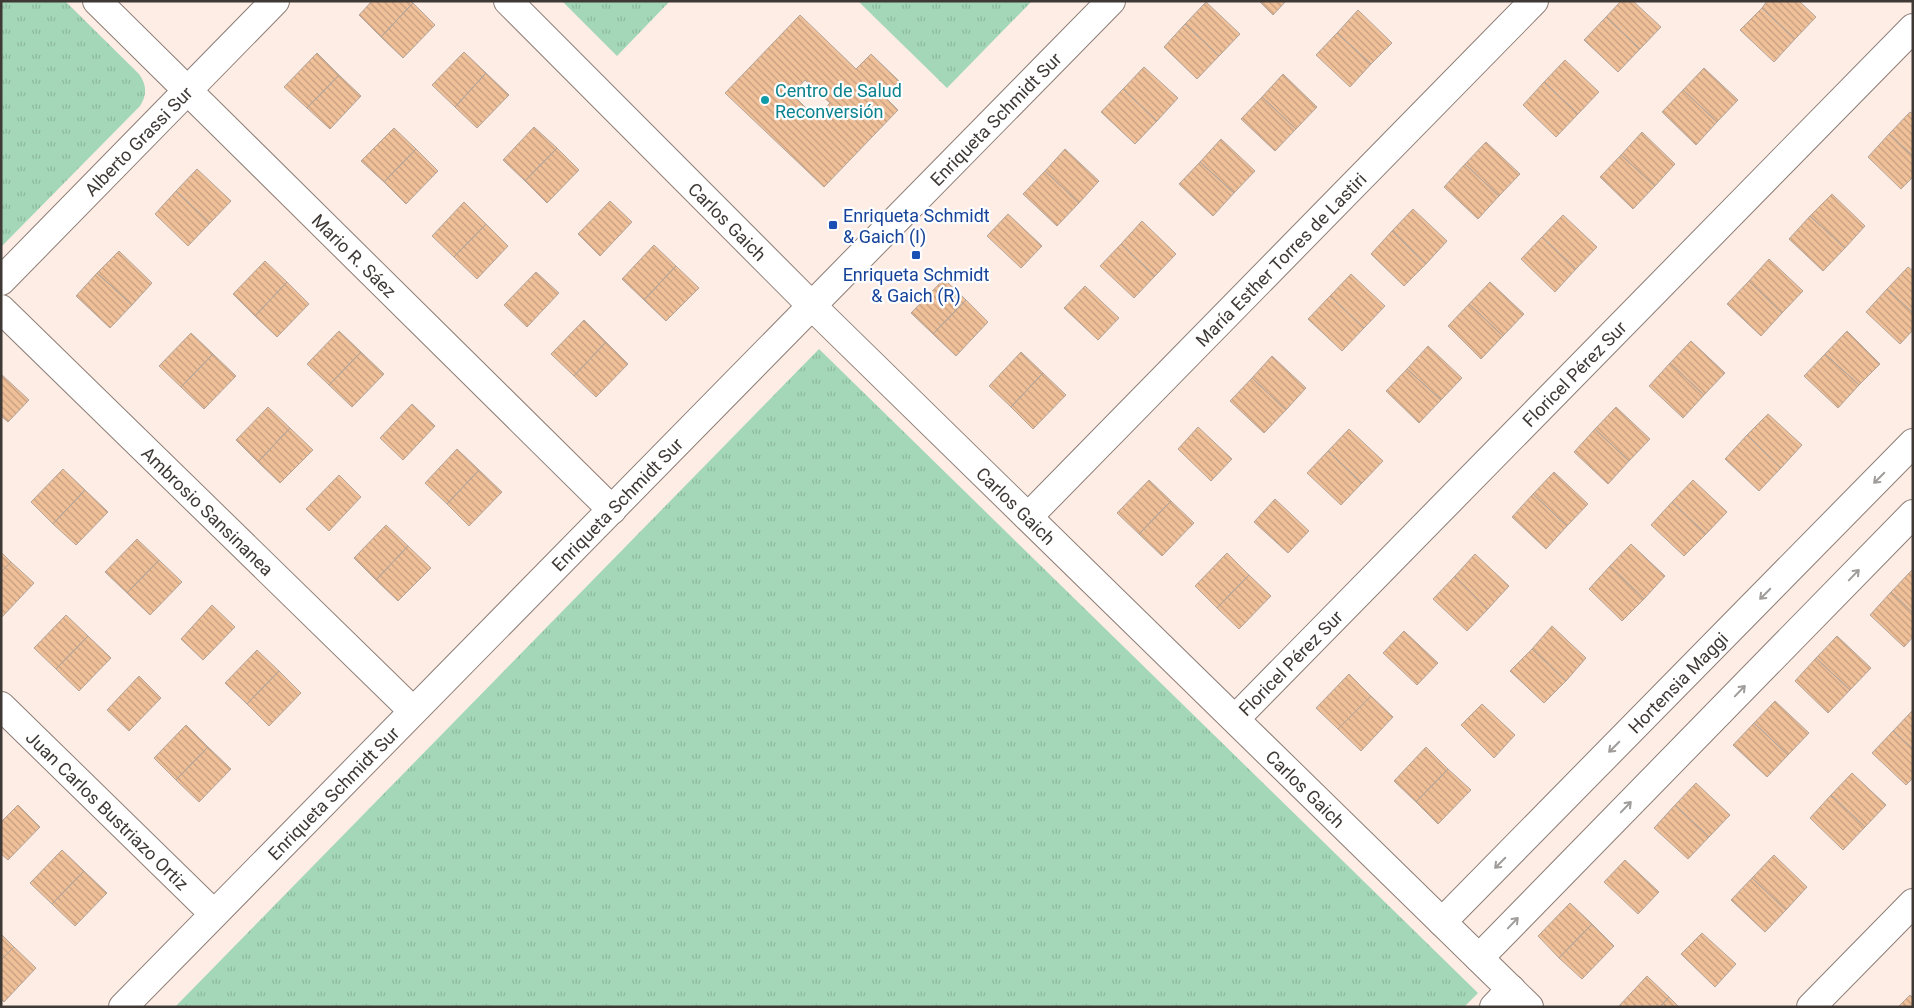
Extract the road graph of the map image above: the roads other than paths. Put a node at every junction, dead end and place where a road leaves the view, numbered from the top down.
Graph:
1 (97, 1) edge
2 (275, 1) edge
3 (508, 1) edge
4 (1111, 1) edge
5 (1534, 1) edge
6 (1913, 28) edge
7 (188, 91) junction
8 (1, 281) edge
9 (812, 306) junction
10 (1, 309) edge
11 (1913, 443) edge
12 (612, 510) junction
13 (1913, 514) edge
14 (1028, 517) junction
15 (1, 706) edge
16 (413, 712) junction
17 (1235, 720) junction
18 (1913, 903) edge
19 (214, 914) junction
20 (1442, 922) junction
21 (1479, 958) junction
22 (1511, 1001) edge
23 (123, 1007) edge
24 (1811, 1007) edge

1 - 7 street, Mario R. Sáez
2 - 7 street, Alberto Grassi Sur
3 - 9 street, Carlos Gaich
4 - 9 street, Enriqueta Schmidt Sur
5 - 14 street, María Esther Torres de Lastiri
6 - 17 street, Floricel Pérez Sur
7 - 8 street, Alberto Grassi Sur
7 - 12 street, Mario R. Sáez
9 - 12 street, Enriqueta Schmidt Sur
9 - 14 street, Carlos Gaich
10 - 16 street, Ambrosio Sansinanea
11 -> 20 street, Hortensia Maggi
12 - 16 street, Enriqueta Schmidt Sur
21 -> 13 street
14 - 17 street, Carlos Gaich
15 - 19 street, Juan Carlos Bustriazo Ortiz
16 - 19 street, Enriqueta Schmidt Sur
17 - 20 street, Carlos Gaich
18 - 24 street
19 - 23 street, Enriqueta Schmidt Sur
20 - 21 street, Carlos Gaich
21 - 22 street, Carlos Gaich

